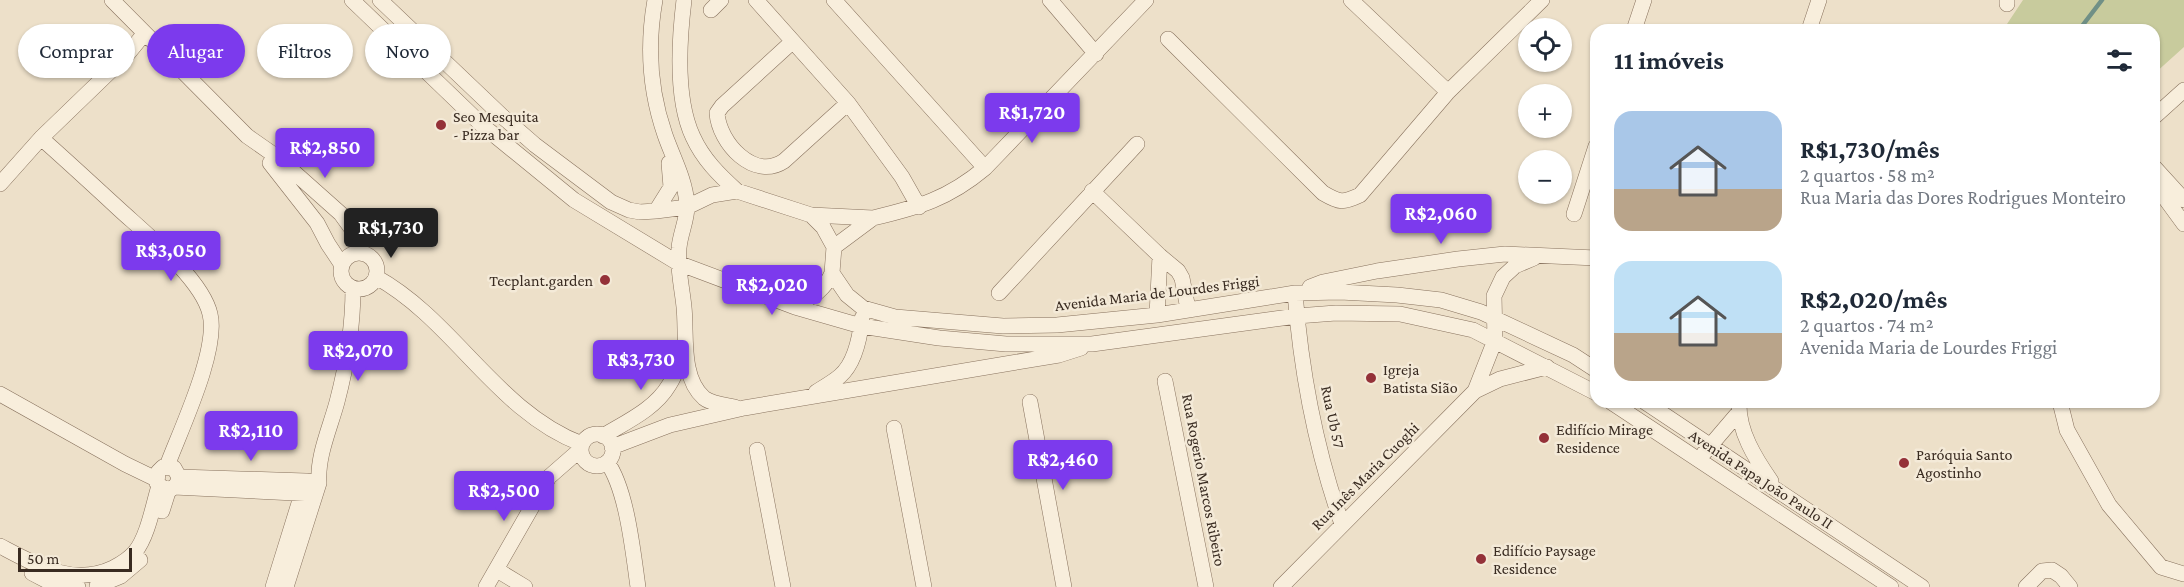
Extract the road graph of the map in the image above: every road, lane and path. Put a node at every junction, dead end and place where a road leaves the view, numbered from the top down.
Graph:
1 (112, 0) edge
2 (352, 0) edge
3 (655, 0) edge
4 (684, 0) edge
5 (756, 0) edge
6 (834, 0) edge
7 (1050, 0) edge
8 (1146, 0) edge
9 (1351, 0) edge
10 (1542, 0) edge
11 (1644, 0) edge
12 (1819, 0) edge
13 (383, 2) edge
14 (1636, 24) edge
15 (1811, 24) edge
16 (144, 34) junction
17 (1168, 39) dead end
18 (792, 42) junction
19 (1096, 54) junction
20 (2184, 90) edge
21 (1448, 92) junction
22 (848, 103) junction
23 (2160, 112) edge
24 (247, 136) junction
25 (665, 136) junction
26 (41, 138) junction
27 (1137, 144) dead end
28 (1590, 165) edge
29 (985, 168) junction
30 (2160, 174) edge
31 (0, 184) edge
32 (737, 191) junction
33 (1092, 191) junction
34 (2160, 191) edge
35 (2184, 200) edge
36 (687, 207) junction
37 (919, 207) junction
38 (656, 211) junction
39 (1574, 214) dead end
40 (811, 215) junction
41 (873, 218) junction
42 (2184, 224) edge
43 (834, 247) junction
44 (361, 253) junction
45 (1160, 256) junction
46 (1536, 256) junction
47 (1590, 258) edge
48 (678, 263) junction
49 (342, 265) junction
50 (832, 273) junction
51 (376, 277) junction
52 (353, 288) junction
53 (999, 293) dead end
54 (1296, 293) junction
55 (795, 308) junction
56 (863, 308) junction
57 (1188, 309) junction
58 (1157, 315) junction
59 (1297, 316) junction
60 (1493, 316) junction
61 (861, 326) junction
62 (1495, 340) junction
63 (1092, 344) junction
64 (685, 350) junction
65 (1590, 366) edge
66 (1547, 367) junction
67 (1165, 381) dead end
68 (1590, 390) edge
69 (1475, 391) junction
70 (0, 394) edge
71 (811, 396) junction
72 (1030, 402) dead end
73 (744, 408) junction
74 (1620, 408) edge
75 (1654, 408) edge
76 (1738, 408) edge
77 (1739, 408) edge
78 (2062, 408) edge
79 (894, 428) dead end
80 (607, 442) junction
81 (582, 446) junction
82 (1711, 446) junction
83 (757, 450) dead end
84 (1698, 460) junction
85 (607, 462) junction
86 (589, 464) junction
87 (549, 477) junction
88 (168, 483) junction
89 (312, 484) junction
90 (1776, 489) junction
91 (1342, 524) junction
92 (0, 546) edge
93 (0, 556) edge
94 (496, 570) junction
95 (2184, 574) edge
96 (78, 587) edge
97 (94, 587) edge
98 (273, 587) edge
99 (286, 587) edge
100 (486, 587) edge
101 (525, 587) edge
102 (638, 587) edge
103 (783, 587) edge
104 (924, 587) edge
105 (1064, 587) edge
106 (1206, 587) edge
107 (1281, 587) edge
108 (1891, 587) edge
109 (1922, 587) edge
110 (2026, 587) edge
111 (2070, 587) edge

1 - 16 street
2 - 48 street
3 - 25 street
4 - 32 street
5 - 18 street
6 - 29 street
7 - 19 street
8 - 19 street
9 - 21 street
10 - 21 street
11 - 14 street
12 - 15 street
13 - 38 street
16 - 24 street
16 - 26 street
17 - 21 street
18 - 22 street
18 - 22 street
19 - 29 street
20 - 23 street
22 - 37 street
24 - 44 street
24 - 49 street
25 - 36 street
25 - 38 street
26 - 31 street
26 - 88 street
27 - 33 street
28 - 39 street
29 - 37 street
30 - 35 street
32 - 36 street
32 - 40 street
33 - 45 street
33 - 53 street
34 - 42 street
36 - 38 street
36 - 48 street
37 - 41 street
40 - 41 street
40 - 43 street
41 - 43 street
43 - 50 street
44 - 49 street
44 - 51 street
45 - 57 street
45 - 58 street
46 - 47 street
46 - 54 street
46 - 60 street
48 - 55 street
48 - 64 street
49 - 52 street
50 - 55 street
50 - 56 street, Avenida Maria de Lourdes Friggi
51 - 52 street
51 - 81 street
52 - 89 street
54 - 57 street, Avenida Maria de Lourdes Friggi
54 - 59 street, Rua Ub 57
54 - 60 street
55 - 61 street
56 - 58 street, Avenida Maria de Lourdes Friggi
56 - 61 street
57 - 58 street, Avenida Maria de Lourdes Friggi
59 - 62 street
59 - 63 street
59 - 91 street, Rua Ub 57
60 - 62 street
60 - 65 street
61 - 63 street
61 - 71 street
62 - 66 street
62 - 69 street, Rua Inês Maria Cuoghi
63 - 71 street
64 - 73 street
64 - 80 street
66 - 68 street
66 - 69 street, Rua Inês Maria Cuoghi
67 - 106 street, Rua Rogerio Marcos Ribeiro
69 - 91 street, Rua Inês Maria Cuoghi
70 - 88 street
71 - 73 street
72 - 105 street
73 - 80 street
74 - 84 street, Avenida Papa João Paulo II
75 - 82 street, Avenida Papa João Paulo II
76 - 82 street
77 - 90 street
78 - 95 street
79 - 104 street
80 - 81 street
80 - 85 street
81 - 86 street
81 - 87 street
82 - 84 street
82 - 90 street, Avenida Papa João Paulo II
83 - 103 street
84 - 108 street, Avenida Papa João Paulo II
85 - 86 street
85 - 102 street
86 - 87 street
87 - 94 street
88 - 89 street
88 - 92 street
88 - 97 street
89 - 98 street
89 - 99 street
90 - 109 street, Avenida Papa João Paulo II
91 - 107 street, Rua Inês Maria Cuoghi
93 - 96 street
94 - 100 street
94 - 101 street
110 - 111 street

